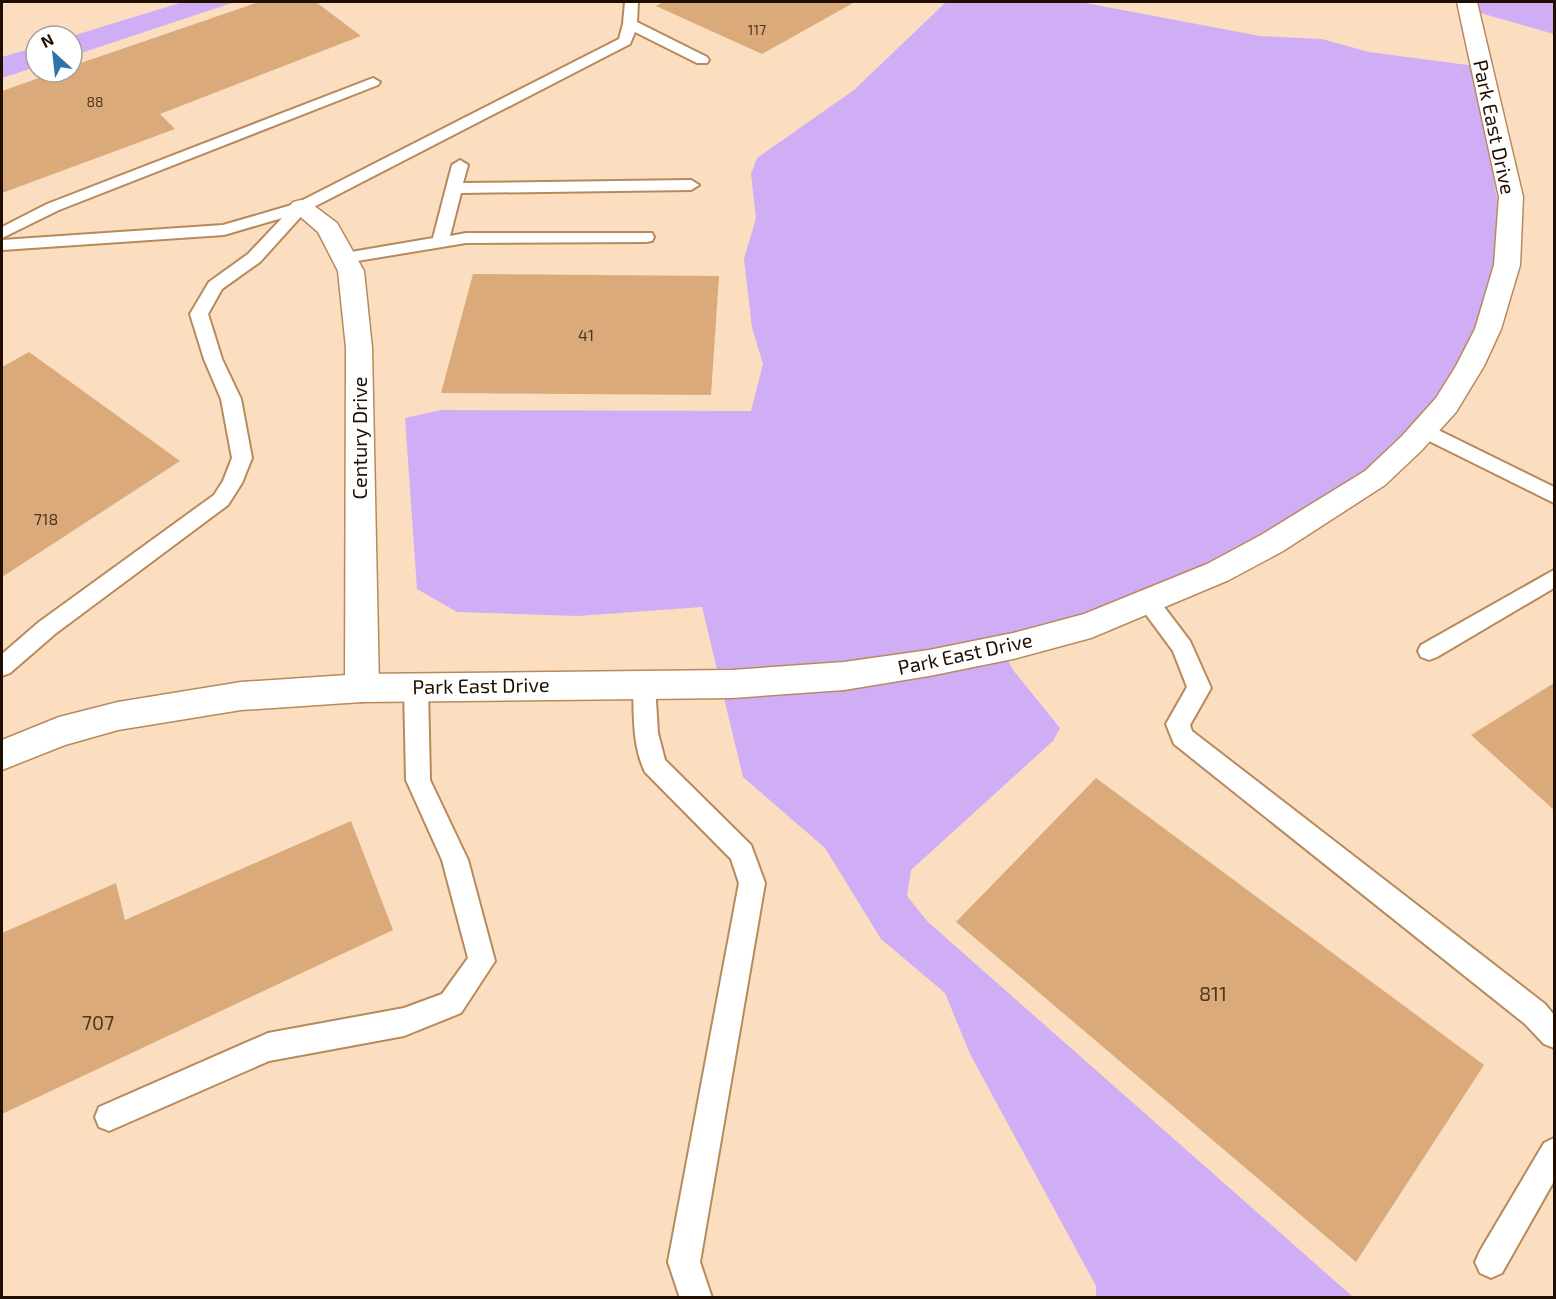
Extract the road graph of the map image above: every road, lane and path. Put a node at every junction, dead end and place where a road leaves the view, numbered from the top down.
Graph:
1 (631, 2) edge
2 (1467, 2) edge
3 (630, 24) junction
4 (702, 60) dead end
5 (373, 82) dead end
6 (460, 165) dead end
7 (691, 185) dead end
8 (454, 188) junction
9 (301, 207) junction
10 (2, 233) edge
11 (646, 237) dead end
12 (440, 242) junction
13 (2, 245) edge
14 (345, 258) junction
15 (1424, 430) junction
16 (1554, 496) edge
17 (1554, 578) edge
18 (1147, 601) junction
19 (1429, 651) dead end
20 (2, 667) edge
21 (644, 685) junction
22 (416, 687) junction
23 (362, 688) junction
24 (2, 755) edge
25 (1554, 1034) edge
26 (109, 1117) dead end
27 (1554, 1153) edge
28 (1491, 1262) dead end
29 (696, 1298) edge

1 - 3 lane
2 - 15 street, Park East Drive
3 - 4 lane
3 - 9 lane
5 - 10 lane
6 - 8 lane
7 - 8 lane
8 - 12 lane
9 - 13 lane
9 - 14 street, Century Drive
9 - 20 lane
11 - 12 lane
12 - 14 lane
14 - 23 street, Century Drive
15 - 16 lane
15 - 18 street, Park East Drive
17 - 19 lane
18 - 21 street, Park East Drive
18 - 25 lane
21 - 22 street, Park East Drive
21 - 29 lane
22 - 23 street, Park East Drive
22 - 26 lane
23 - 24 street, Park East Drive
27 - 28 lane

